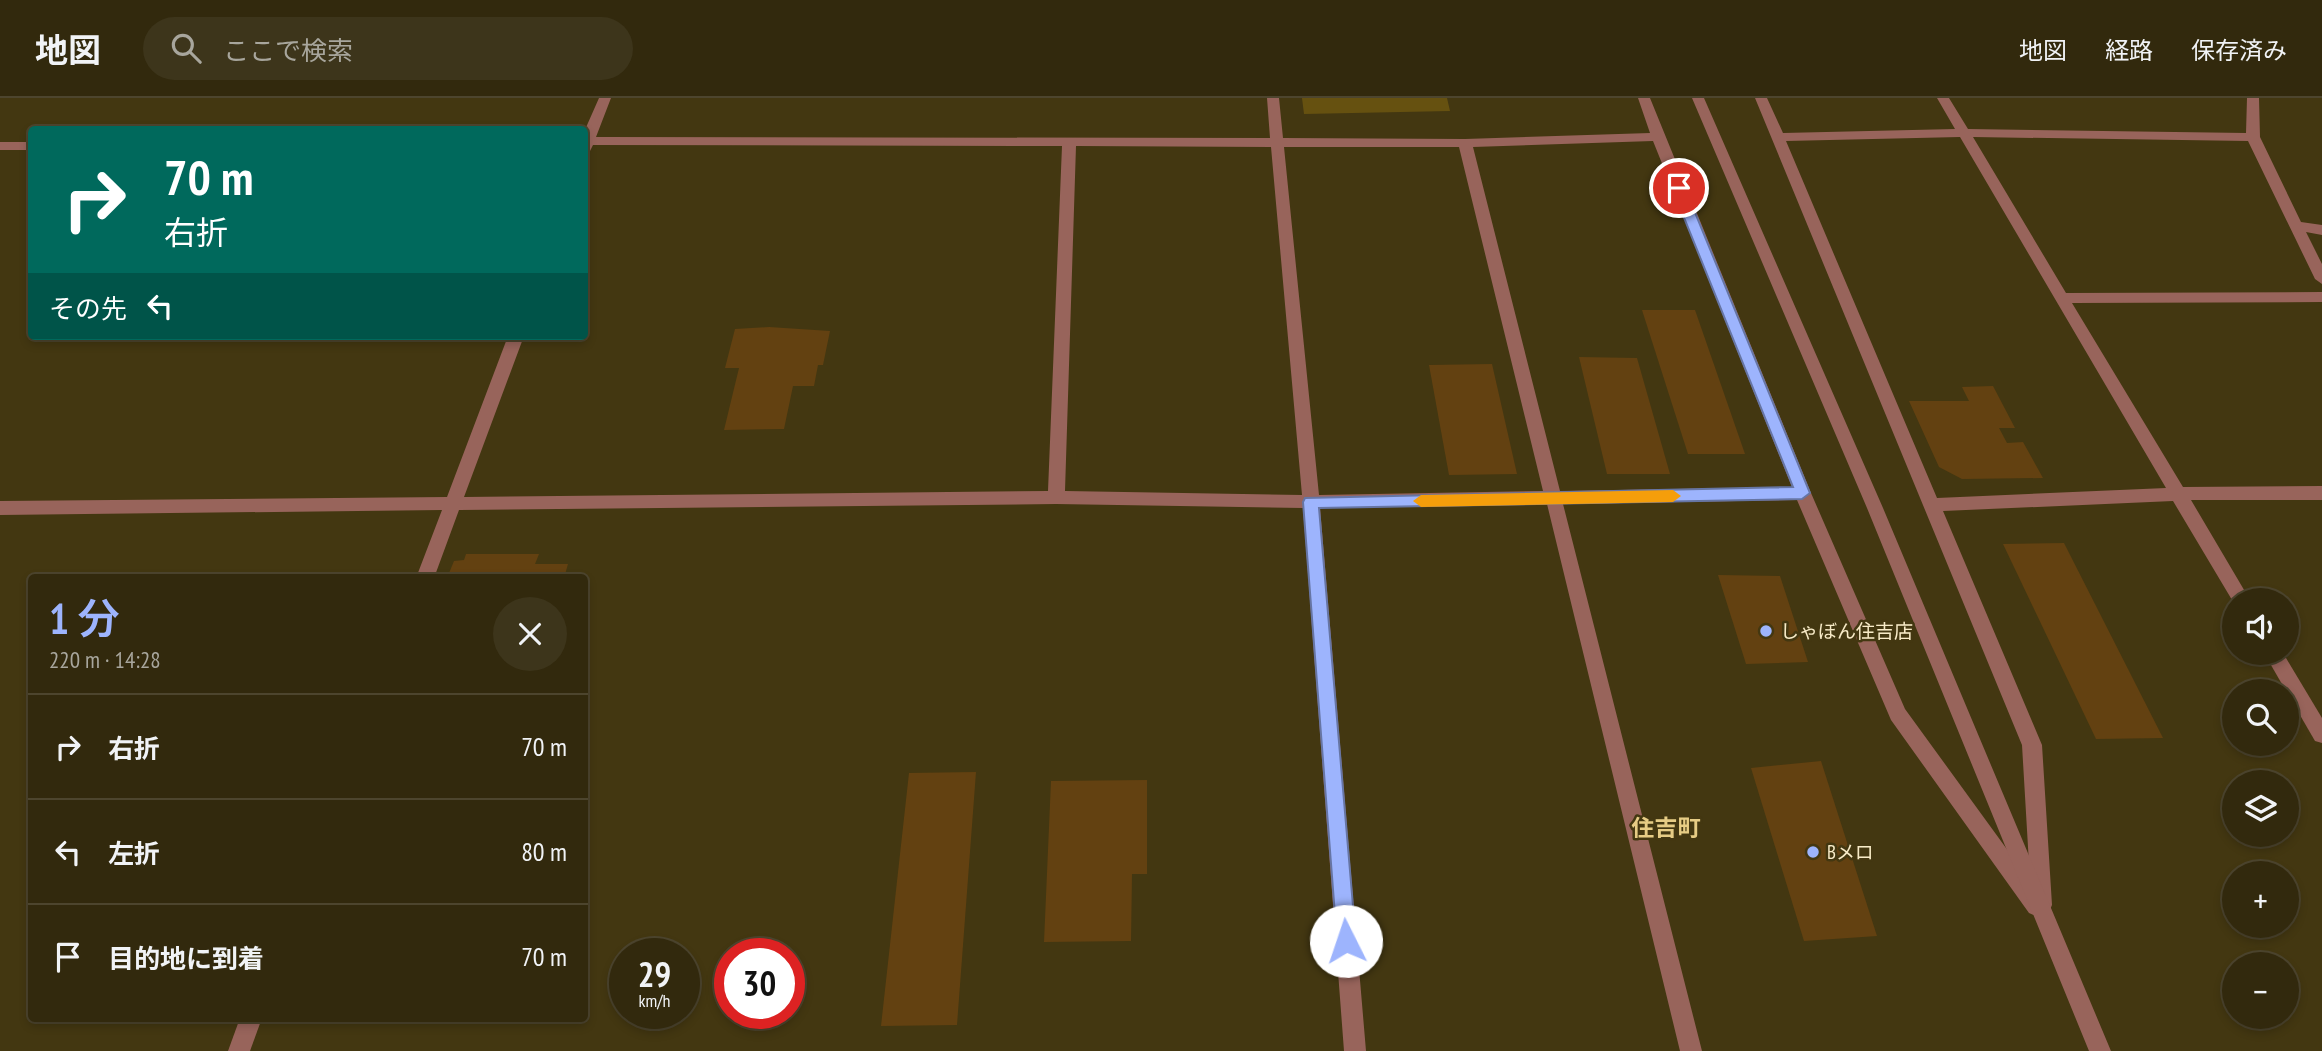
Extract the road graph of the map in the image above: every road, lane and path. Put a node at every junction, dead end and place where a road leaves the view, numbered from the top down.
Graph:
1 (605, 98) edge
2 (1273, 98) edge
3 (1644, 98) edge
4 (1698, 98) edge
5 (1761, 98) edge
6 (1943, 98) edge
7 (2253, 98) edge
8 (1964, 133) junction
9 (1658, 137) junction
10 (1778, 137) junction
11 (2253, 137) junction
12 (588, 139) edge
13 (1279, 140) junction
14 (1069, 142) junction
15 (1465, 143) junction
16 (588, 144) edge
17 (0, 146) edge
18 (28, 146) edge
19 (2298, 226) junction
20 (2322, 230) edge
21 (2322, 279) edge
22 (2322, 297) edge
23 (2061, 298) junction
24 (515, 340) edge
25 (1802, 493) junction
26 (2322, 493) edge
27 (2177, 494) junction
28 (1056, 497) junction
29 (1554, 499) junction
30 (1311, 502) junction
31 (455, 503) junction
32 (1930, 505) junction
33 (0, 508) edge
34 (427, 574) edge
35 (2234, 588) edge
36 (2280, 665) edge
37 (2322, 734) edge
38 (2043, 916) junction
39 (250, 1022) edge
40 (239, 1051) edge
41 (1355, 1051) edge
42 (1691, 1051) edge
43 (2100, 1051) edge

1 - 12 street
2 - 13 street
3 - 9 street
4 - 38 street
5 - 10 street
6 - 8 street
7 - 11 street
8 - 10 street
8 - 11 street
8 - 23 street
9 - 15 street
9 - 25 street
10 - 32 street
11 - 19 street
13 - 14 street
13 - 15 street
13 - 30 street
14 - 16 street
14 - 28 street
15 - 29 street
17 - 18 street
19 - 20 street
19 - 21 street
22 - 23 street
23 - 27 street
24 - 31 street
25 - 29 street
25 - 38 street
26 - 27 street
27 - 32 street
27 - 35 street
28 - 30 street
28 - 31 street
29 - 30 street
29 - 42 street
30 - 41 street
31 - 33 street
31 - 34 street
32 - 38 street
36 - 37 street
38 - 43 street
39 - 40 street

